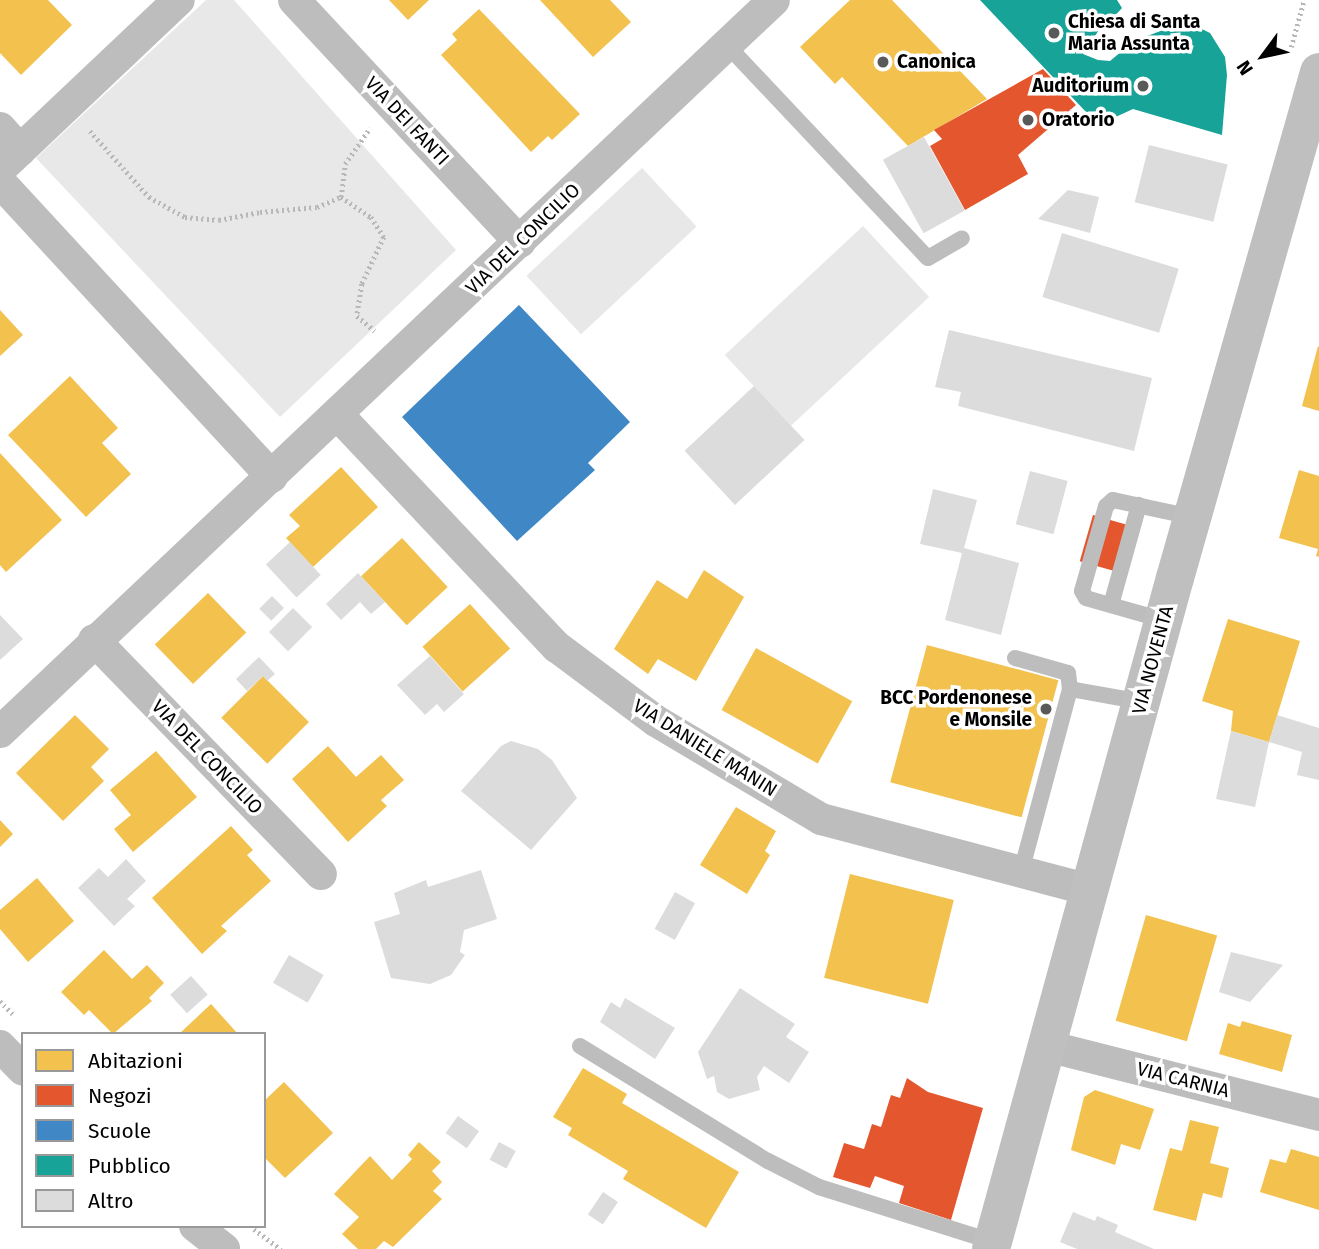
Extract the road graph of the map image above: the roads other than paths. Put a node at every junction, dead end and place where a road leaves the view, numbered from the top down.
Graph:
1 (179, 0) edge
2 (294, 0) edge
3 (774, 0) edge
4 (726, 44) junction
5 (1319, 72) edge
6 (7, 149) edge
7 (0, 182) edge
8 (962, 238) dead end
9 (520, 243) junction
10 (338, 415) junction
11 (272, 477) junction
12 (1139, 505) junction
13 (1192, 517) junction
14 (1111, 605) junction
15 (1163, 620) junction
16 (94, 640) junction
17 (1015, 658) dead end
18 (1070, 689) junction
19 (1142, 702) junction
20 (0, 732) edge
21 (1021, 873) junction
22 (320, 874) dead end
23 (1090, 890) junction
24 (0, 1046) edge
25 (580, 1046) dead end
26 (1047, 1046) junction
27 (21, 1068) edge
28 (1319, 1115) edge
29 (198, 1228) edge
30 (992, 1246) edge
31 (224, 1249) edge

1 - 6 street
2 - 9 street, VIA DEI FANTI
3 - 4 street, VIA DEL CONCILIO
4 - 8 lane
4 - 9 street, VIA DEL CONCILIO
5 - 13 street, VIA NOVENTA
7 - 11 street
9 - 10 street, VIA DEL CONCILIO
10 - 11 street, VIA DEL CONCILIO
10 - 21 street, VIA DANIELE MANIN
11 - 16 street, VIA DEL CONCILIO
12 - 13 lane
12 - 14 lane
12 - 14 lane
13 - 15 street, VIA NOVENTA
14 - 15 lane
15 - 19 street, VIA NOVENTA
16 - 20 street, VIA DEL CONCILIO
16 - 22 street, VIA DEL CONCILIO
17 - 18 lane
18 - 19 lane
18 - 21 lane
19 - 23 street, VIA NOVENTA
21 - 23 street, VIA DANIELE MANIN
23 - 26 street, VIA NOVENTA
24 - 27 street
25 - 30 lane
26 - 28 street, VIA CARNIA
26 - 30 street, VIA NOVENTA
29 - 31 street

